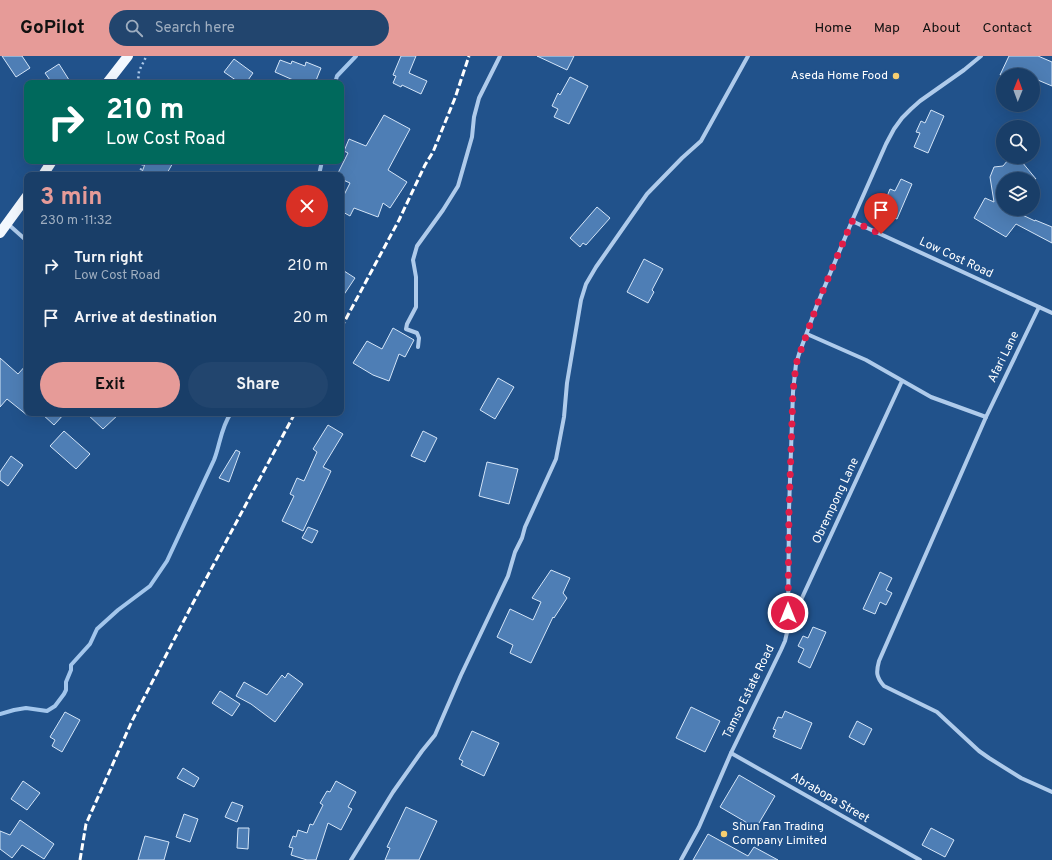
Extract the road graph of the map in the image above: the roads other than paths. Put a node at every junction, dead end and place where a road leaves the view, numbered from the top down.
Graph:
1 (128, 56) edge
2 (500, 56) edge
3 (748, 56) edge
4 (981, 56) edge
5 (109, 80) edge
6 (24, 200) edge
7 (852, 221) junction
8 (7, 223) junction
9 (0, 233) edge
10 (24, 238) edge
11 (1040, 307) junction
12 (1052, 313) edge
13 (806, 334) junction
14 (418, 347) dead end
15 (902, 381) junction
16 (986, 417) junction
17 (788, 628) junction
18 (731, 753) junction
19 (1052, 792) edge
20 (351, 860) edge
21 (681, 860) edge
22 (920, 860) edge

1 - 5 main road
2 - 14 street
3 - 20 street
4 - 7 street, Tamso Estate Road
6 - 8 main road
7 - 11 street, Low Cost Road
7 - 13 street, Tamso Estate Road
8 - 9 main road
8 - 10 street
11 - 12 street, Low Cost Road
11 - 16 street, Afari Lane
13 - 15 street
13 - 17 street, Tamso Estate Road
15 - 16 street
15 - 17 street, Obrempong Lane
16 - 19 street, Afari Lane
17 - 18 street, Tamso Estate Road
18 - 21 street, Tamso Estate Road
18 - 22 street, Abrabopa Street

